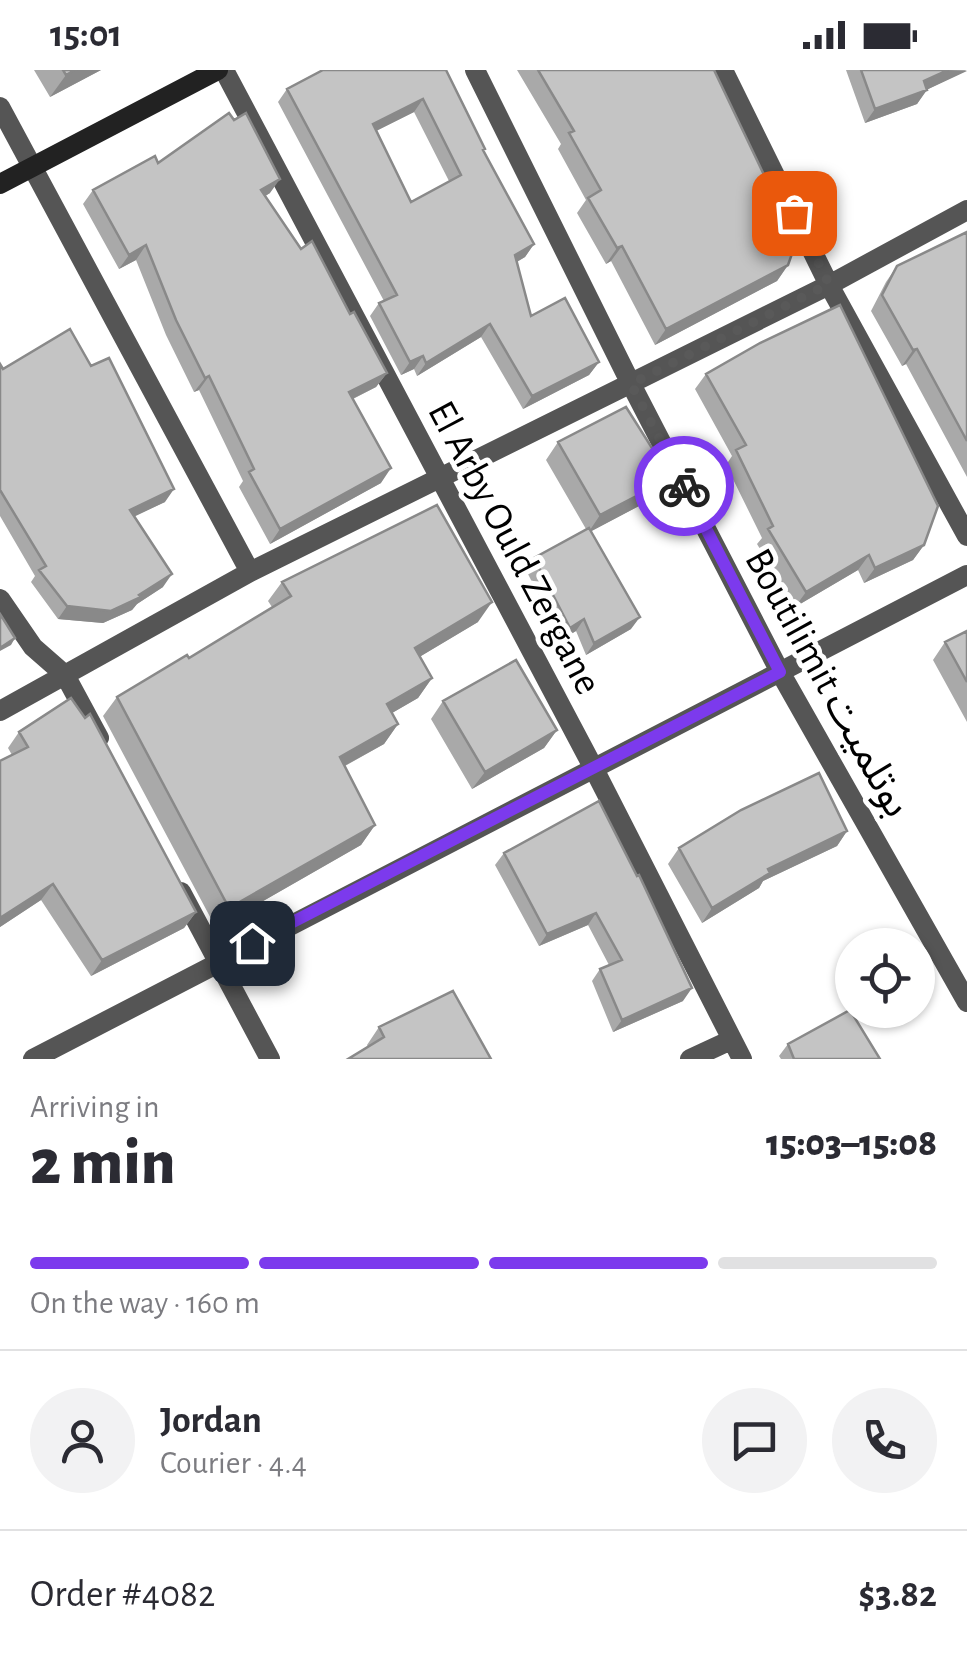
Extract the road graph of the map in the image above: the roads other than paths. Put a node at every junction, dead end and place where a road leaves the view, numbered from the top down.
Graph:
1 (221, 70) edge
2 (475, 70) edge
3 (723, 70) edge
4 (0, 107) edge
5 (32, 168) junction
6 (0, 184) edge
7 (967, 210) edge
8 (829, 284) junction
9 (631, 384) junction
10 (438, 476) junction
11 (967, 536) edge
12 (250, 572) junction
13 (967, 575) edge
14 (0, 599) edge
15 (780, 672) junction
16 (65, 675) junction
17 (0, 711) edge
18 (110, 759) edge
19 (593, 766) junction
20 (173, 877) edge
21 (218, 961) junction
22 (967, 1002) edge
23 (731, 1040) junction
24 (33, 1059) edge
25 (270, 1059) edge
26 (690, 1059) edge
27 (742, 1059) edge

1 - 5 street
1 - 10 street, El Arby Ould Zergane
2 - 9 street, Boutilimit بوتلميت
3 - 8 street
4 - 5 street
5 - 6 street
5 - 12 street
7 - 8 street
8 - 9 street
8 - 11 street
9 - 10 street
9 - 15 street, Boutilimit بوتلميت
10 - 12 street
10 - 19 street, El Arby Ould Zergane
12 - 16 street
13 - 15 street
14 - 16 street
15 - 19 street
15 - 22 street, Boutilimit بوتلميت
16 - 17 street
16 - 18 street
19 - 21 street
19 - 23 street, El Arby Ould Zergane
20 - 21 street
21 - 24 street
21 - 25 street
23 - 26 street
23 - 27 street, El Arby Ould Zergane

